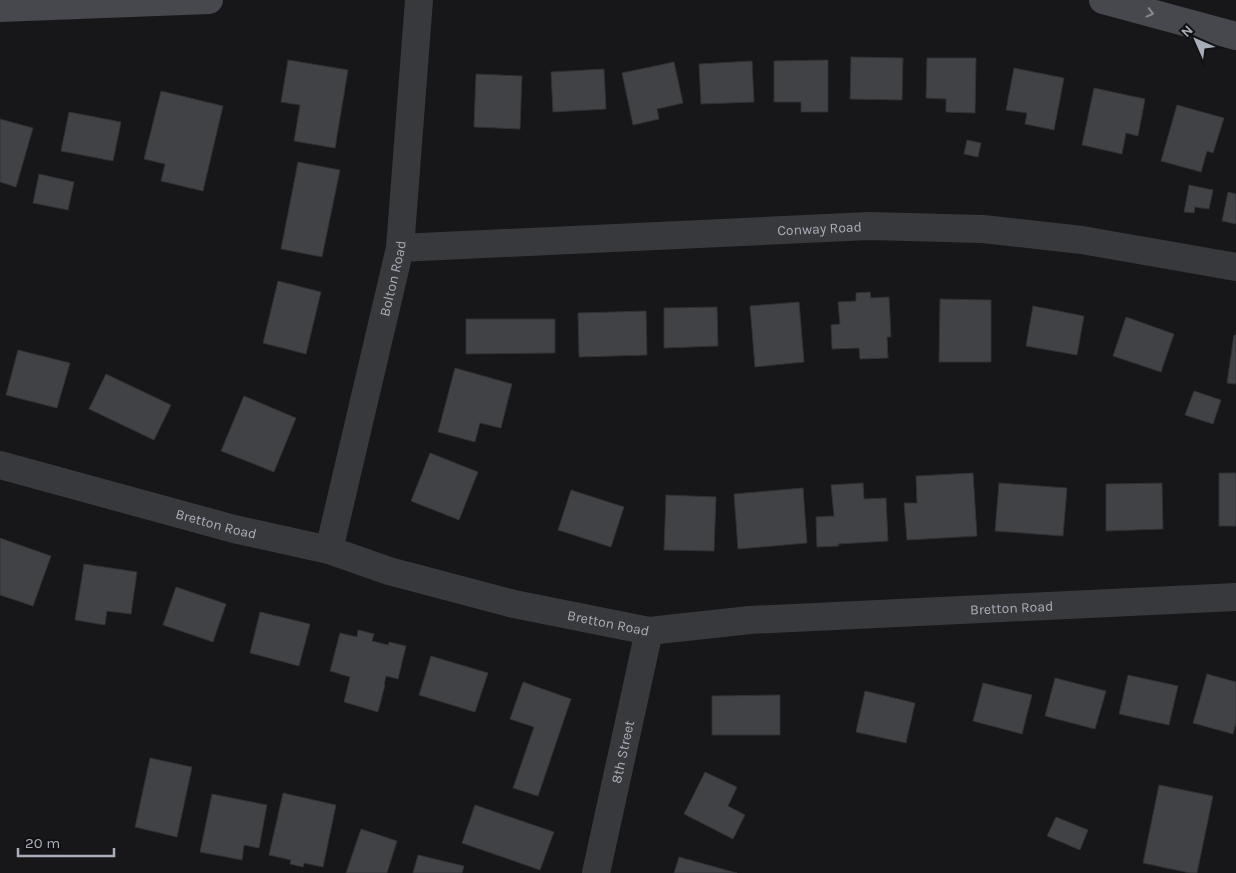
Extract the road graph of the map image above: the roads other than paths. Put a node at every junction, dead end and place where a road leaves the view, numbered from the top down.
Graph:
1 (209, 0) edge
2 (419, 0) edge
3 (1103, 0) edge
4 (0, 8) edge
5 (1236, 36) edge
6 (400, 248) junction
7 (1236, 267) edge
8 (0, 466) edge
9 (329, 550) junction
10 (1236, 596) edge
11 (649, 631) junction
12 (596, 873) edge

1 - 4 main road
2 - 6 street, Bolton Road
3 -> 5 main road
6 - 7 street, Conway Road
6 - 9 street, Bolton Road
8 - 9 street, Bretton Road
9 - 11 street, Bretton Road
10 - 11 street, Bretton Road
11 - 12 street, 8th Street

